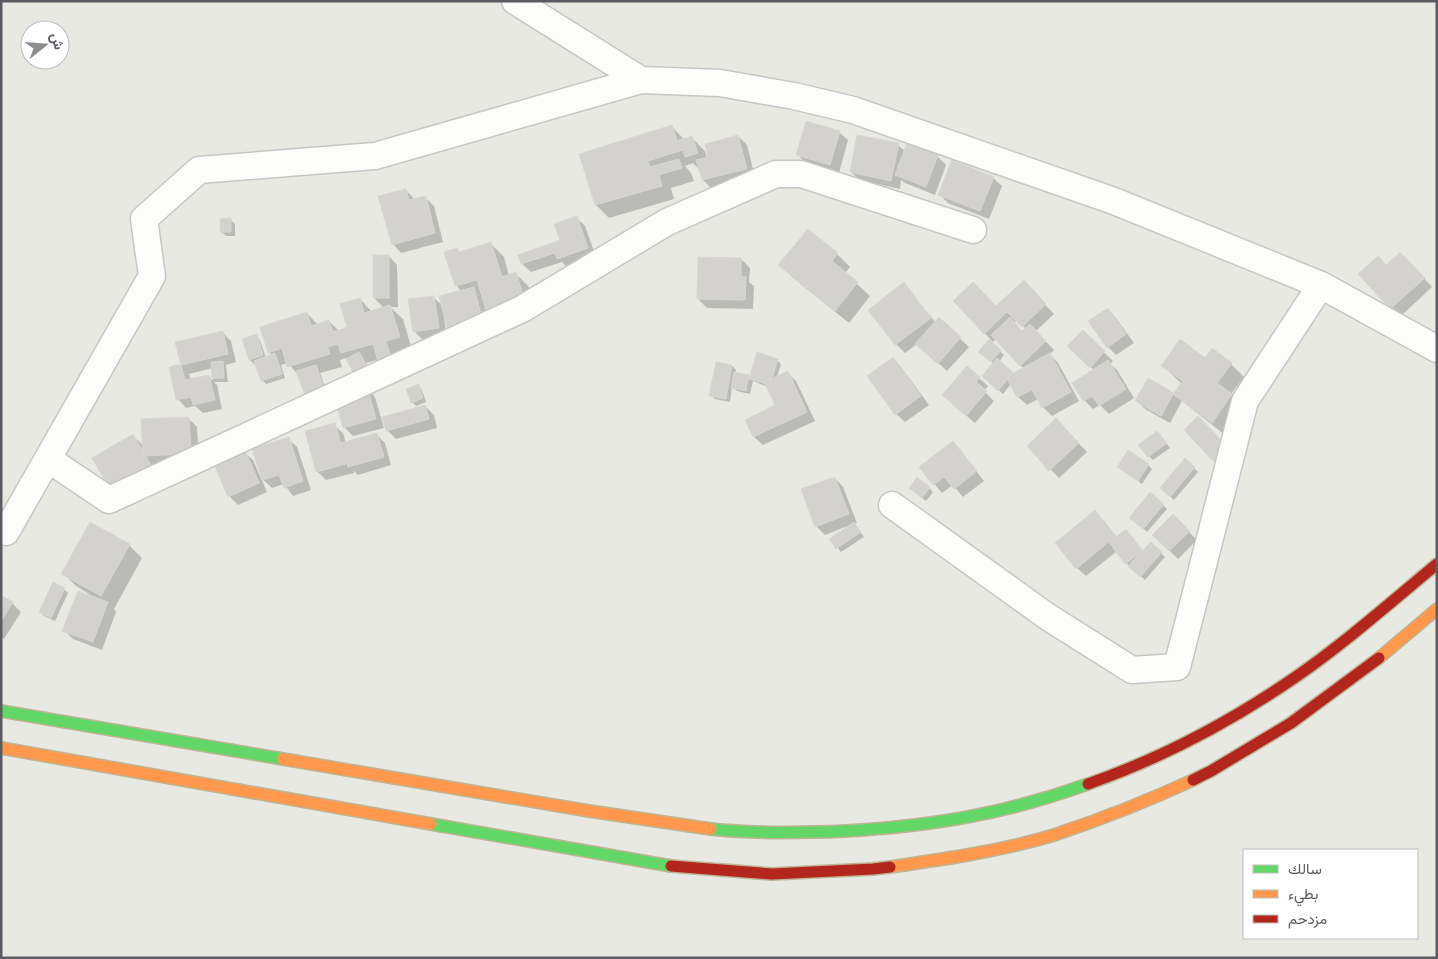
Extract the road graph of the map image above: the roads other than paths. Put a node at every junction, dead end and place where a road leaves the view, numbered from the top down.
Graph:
1 (515, 1) edge
2 (641, 80) junction
3 (974, 230) dead end
4 (1321, 285) junction
5 (1437, 349) edge
6 (48, 459) junction
7 (892, 505) dead end
8 (6, 532) dead end
9 (1437, 564) edge
10 (1437, 609) edge
11 (1, 711) edge
12 (1, 748) edge

1 - 2 street
2 - 4 street
2 - 6 street
3 - 6 street
4 - 5 street
4 - 7 street
6 - 8 street
9 - 11 highway
10 - 12 highway

